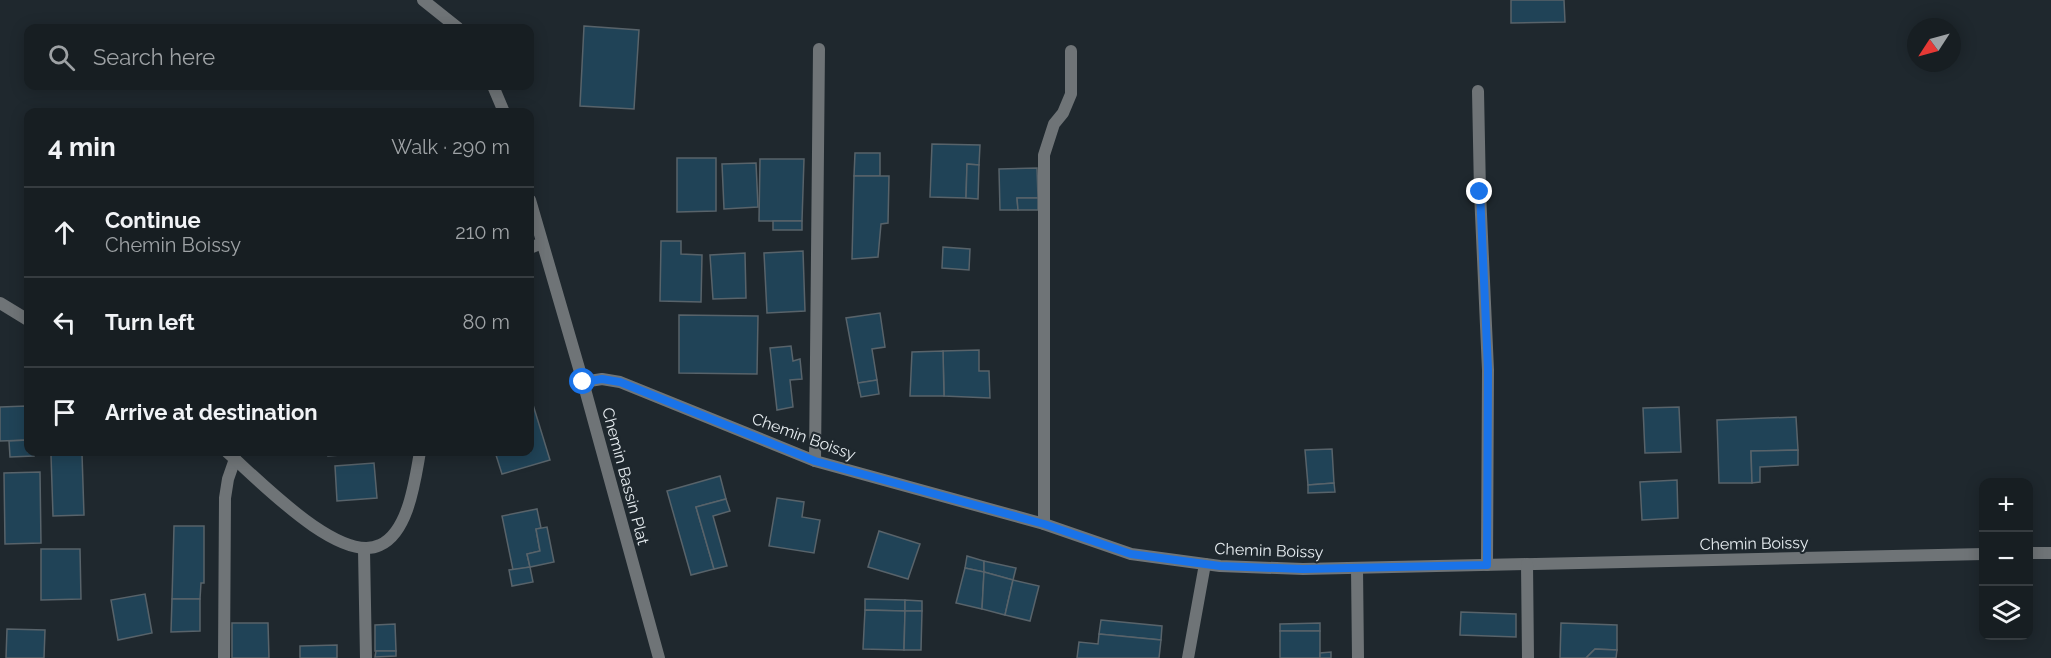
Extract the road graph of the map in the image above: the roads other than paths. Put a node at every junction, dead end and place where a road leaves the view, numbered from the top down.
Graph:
1 (423, 0) edge
2 (453, 24) edge
3 (819, 49) dead end
4 (1071, 51) dead end
5 (495, 90) edge
6 (1478, 90) dead end
7 (502, 108) edge
8 (534, 214) edge
9 (542, 243) junction
10 (534, 246) edge
11 (0, 303) edge
12 (24, 318) edge
13 (583, 382) junction
14 (231, 456) edge
15 (232, 456) edge
16 (419, 456) edge
17 (815, 461) junction
18 (1044, 524) junction
19 (364, 550) junction
20 (2033, 553) edge
21 (2051, 553) edge
22 (1979, 554) edge
23 (1205, 564) junction
24 (1527, 564) junction
25 (1487, 565) junction
26 (1357, 568) junction
27 (224, 658) edge
28 (366, 658) edge
29 (658, 658) edge
30 (1188, 658) edge
31 (1358, 658) edge
32 (1528, 658) edge

1 - 2 street
3 - 17 street
4 - 18 street
5 - 7 street
6 - 25 street
8 - 9 street, Chemin Bassin Plat
9 - 10 street
9 - 13 street, Chemin Bassin Plat
11 - 12 street
13 - 17 street, Chemin Boissy
13 - 29 street, Chemin Bassin Plat
14 - 27 street
15 - 19 street
16 - 19 street
17 - 18 street, Chemin Boissy
18 - 23 street, Chemin Boissy
19 - 28 street
20 - 21 street
22 - 24 street, Chemin Boissy
23 - 26 street, Chemin Boissy
23 - 30 street
24 - 25 street, Chemin Boissy
24 - 32 street
25 - 26 street, Chemin Boissy
26 - 31 street

